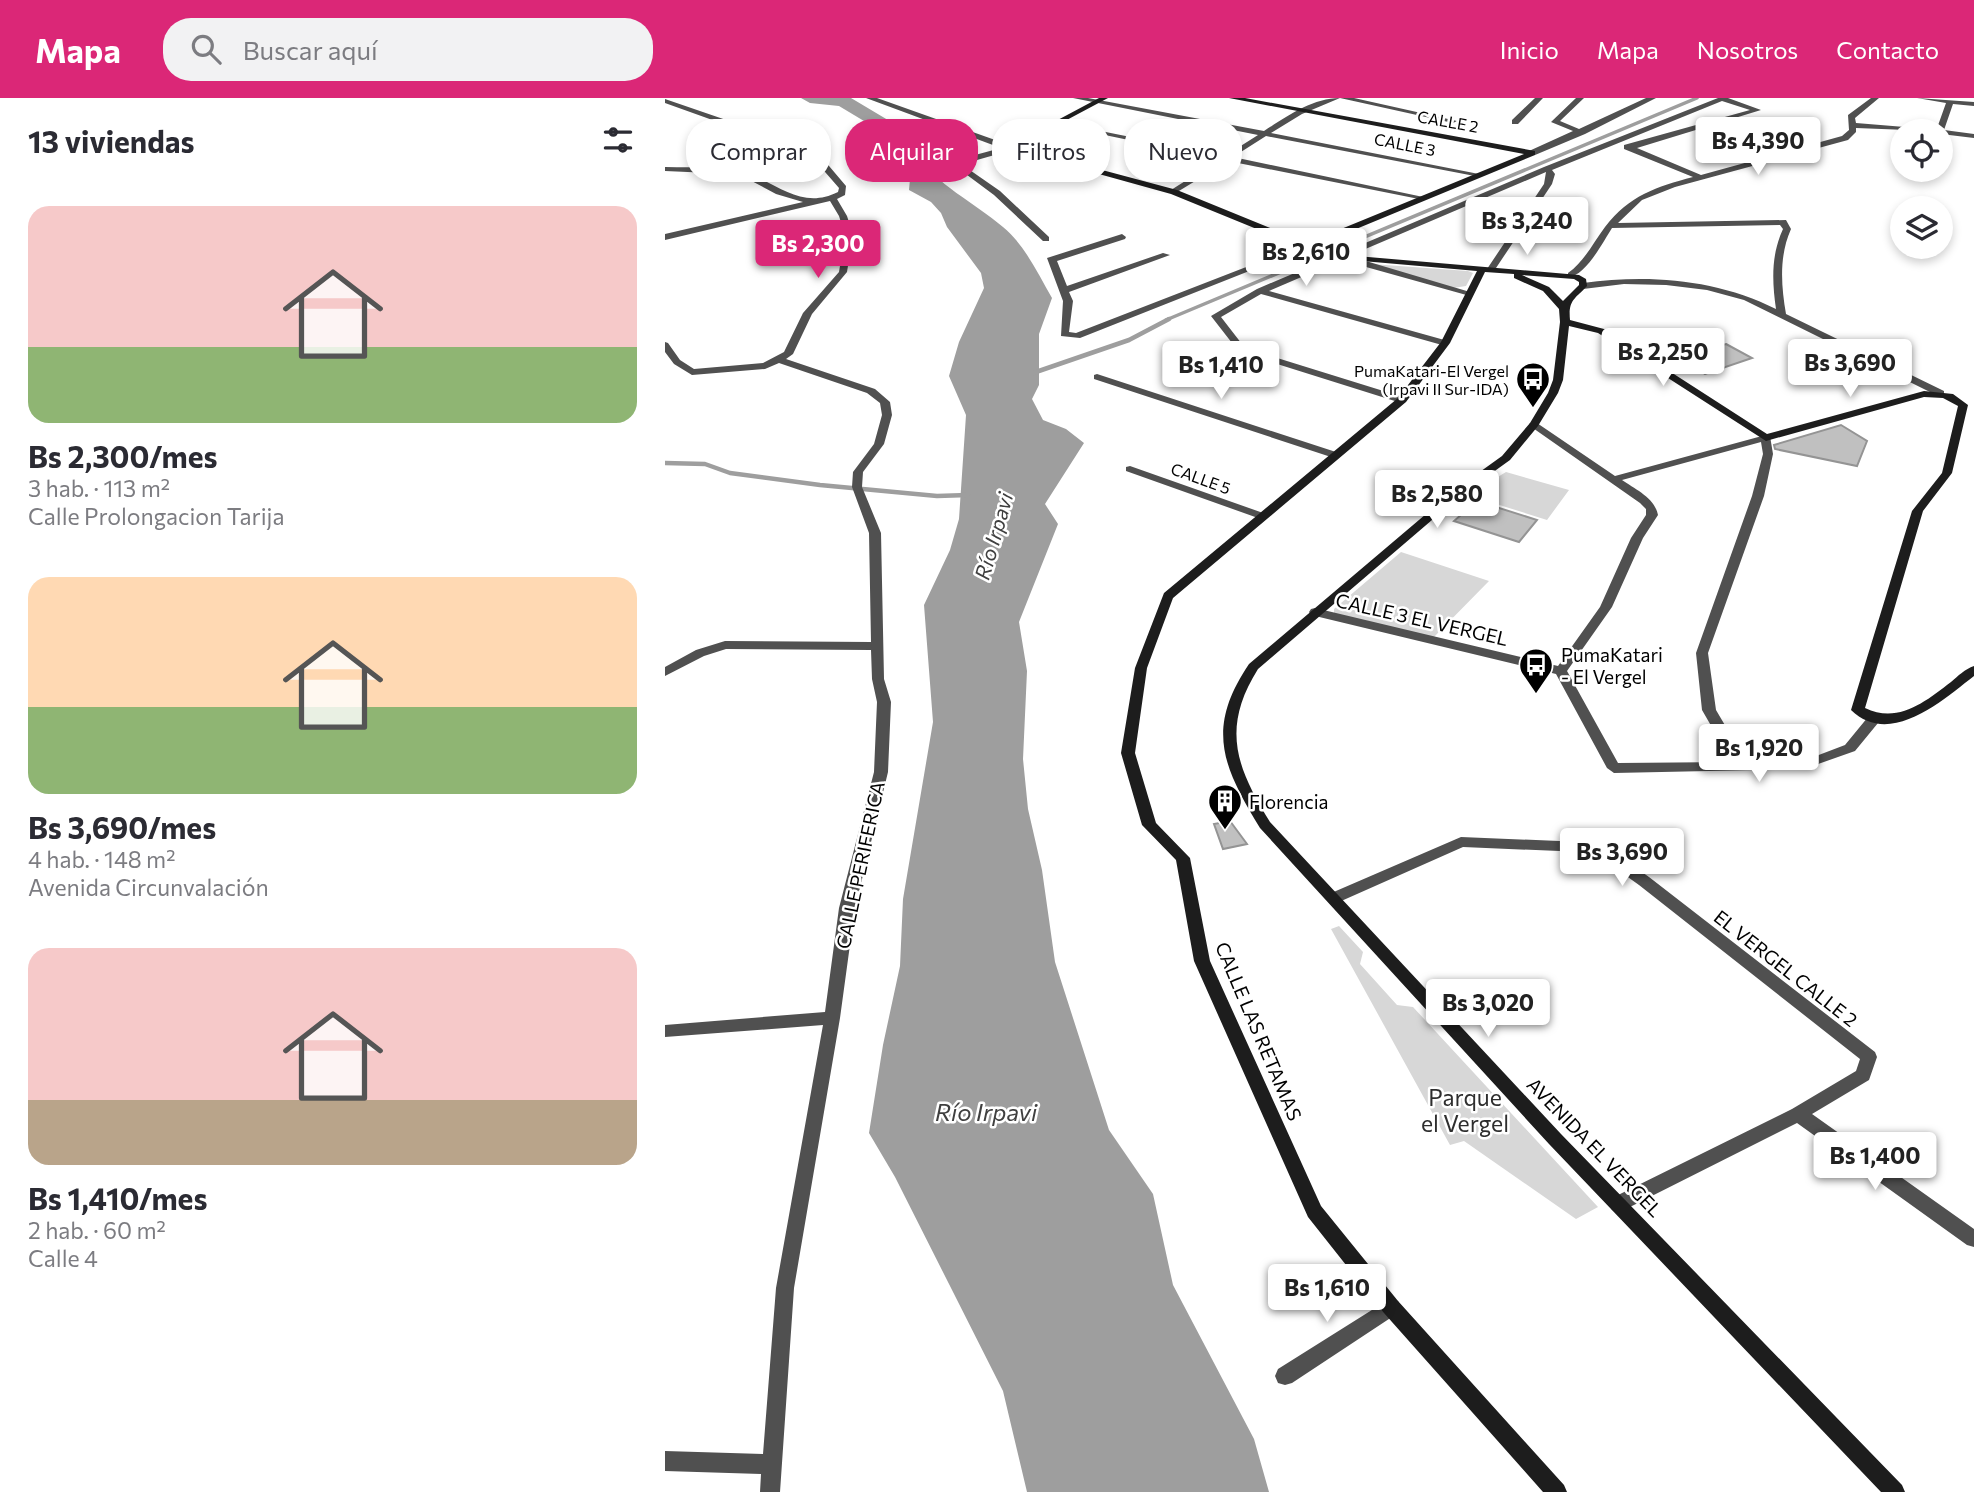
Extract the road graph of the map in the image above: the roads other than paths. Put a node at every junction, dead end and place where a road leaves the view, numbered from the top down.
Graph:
1 (870, 98) edge
2 (1077, 98) edge
3 (1233, 98) edge
4 (1336, 98) edge
5 (1344, 98) edge
6 (1539, 98) edge
7 (1580, 98) edge
8 (1652, 98) edge
9 (1723, 98) edge
10 (1875, 98) edge
11 (1921, 98) edge
12 (1100, 100) edge
13 (665, 101) edge
14 (1950, 102) junction
15 (1974, 104) edge
16 (1304, 111) junction
17 (1065, 119) edge
18 (1944, 119) edge
19 (1453, 121) dead end
20 (1515, 122) dead end
21 (1852, 125) junction
22 (1890, 128) edge
23 (1582, 132) junction
24 (1266, 134) junction
25 (1953, 134) edge
26 (1974, 136) edge
27 (992, 142) edge
28 (1615, 142) junction
29 (1630, 148) junction
30 (1242, 149) edge
31 (992, 153) edge
32 (1532, 153) junction
33 (1242, 161) edge
34 (665, 169) edge
35 (1547, 169) junction
36 (1110, 175) edge
37 (1480, 175) junction
38 (1700, 177) junction
39 (1190, 182) edge
40 (1174, 192) junction
41 (832, 198) junction
42 (1424, 198) junction
43 (814, 202) junction
44 (1610, 226) junction
45 (665, 237) edge
46 (1122, 237) dead end
47 (1046, 239) dead end
48 (1306, 247) junction
49 (1166, 255) dead end
50 (1336, 256) junction
51 (1492, 269) junction
52 (1550, 274) junction
53 (1571, 275) junction
54 (1543, 288) junction
55 (1580, 288) junction
56 (1065, 290) junction
57 (1260, 291) junction
58 (1467, 294) junction
59 (1564, 308) junction
60 (1782, 316) junction
61 (1565, 322) junction
62 (1445, 343) junction
63 (665, 345) edge
64 (780, 360) junction
65 (1097, 377) dead end
66 (1940, 393) junction
67 (1402, 400) junction
68 (1534, 424) junction
69 (1766, 438) junction
70 (1335, 455) junction
71 (1130, 469) dead end
72 (1615, 479) junction
73 (1262, 516) junction
74 (1315, 612) junction
75 (877, 646) junction
76 (1974, 670) edge
77 (1561, 671) junction
78 (665, 672) edge
79 (1873, 720) junction
80 (1742, 767) junction
81 (1334, 898) junction
82 (832, 1018) junction
83 (665, 1031) edge
84 (1798, 1114) junction
85 (1618, 1203) junction
86 (1974, 1239) edge
87 (1391, 1307) junction
88 (1285, 1376) dead end
89 (665, 1461) edge
90 (771, 1464) junction
91 (769, 1492) edge
92 (1557, 1492) edge
93 (1895, 1492) edge

1 - 27 street
2 - 12 street, CALLE 3
3 - 16 main road, CALLE 2
4 - 16 street
5 - 19 street
6 - 20 street
7 - 23 street
8 - 23 street
9 - 28 street
9 - 29 street
10 - 21 street
11 - 14 street
12 - 17 main road
12 - 24 street, CALLE 3
13 - 41 street
14 - 15 street
14 - 18 street
16 - 24 street
16 - 32 main road, CALLE 2
21 - 22 street
21 - 38 street
23 - 32 street
24 - 30 street
24 - 37 street, CALLE 3
25 - 26 street
28 - 29 street
28 - 35 street
29 - 38 street
31 - 47 street
32 - 37 main road
33 - 42 street
34 - 43 street
35 - 50 street
35 - 51 street
36 - 40 main road
37 - 42 main road
38 - 44 street
39 - 40 street
40 - 48 main road
41 - 43 street
41 - 64 street
42 - 48 main road
43 - 45 street
44 - 53 street
44 - 60 street
46 - 56 street
48 - 50 main road
48 - 56 street
49 - 56 street
50 - 51 main road
50 - 57 street
50 - 58 street
51 - 52 main road
51 - 54 main road
51 - 58 main road, CALLE LAS RETAMAS
52 - 53 main road
52 - 54 main road
53 - 55 main road
54 - 55 main road
54 - 59 main road
55 - 59 main road
55 - 60 street
57 - 62 street
57 - 67 street
58 - 62 main road, CALLE LAS RETAMAS
59 - 61 main road, AVENIDA EL VERGEL
60 - 66 street
61 - 68 main road, AVENIDA EL VERGEL
61 - 69 main road
62 - 67 main road, CALLE LAS RETAMAS
63 - 64 street
64 - 75 street, CALLE PERIFERICA
65 - 70 street
66 - 69 main road
66 - 79 main road
67 - 70 main road, CALLE LAS RETAMAS
68 - 72 street
68 - 74 main road, AVENIDA EL VERGEL
69 - 72 street
69 - 80 street
70 - 73 main road, CALLE LAS RETAMAS
71 - 73 street, CALLE 5
72 - 77 street
73 - 87 main road, CALLE LAS RETAMAS
74 - 77 street, CALLE 3 EL VERGEL
74 - 81 main road, AVENIDA EL VERGEL
75 - 78 street
75 - 82 street, CALLE PERIFERICA
76 - 79 main road
77 - 80 street
79 - 80 street
81 - 84 street, EL VERGEL CALLE 2
81 - 85 main road, AVENIDA EL VERGEL
82 - 83 street
82 - 90 street, CALLE PERIFERICA
84 - 85 street
84 - 86 street
85 - 93 main road, AVENIDA EL VERGEL
87 - 88 street
87 - 92 main road, CALLE LAS RETAMAS
89 - 90 street
90 - 91 street, CALLE PERIFERICA

